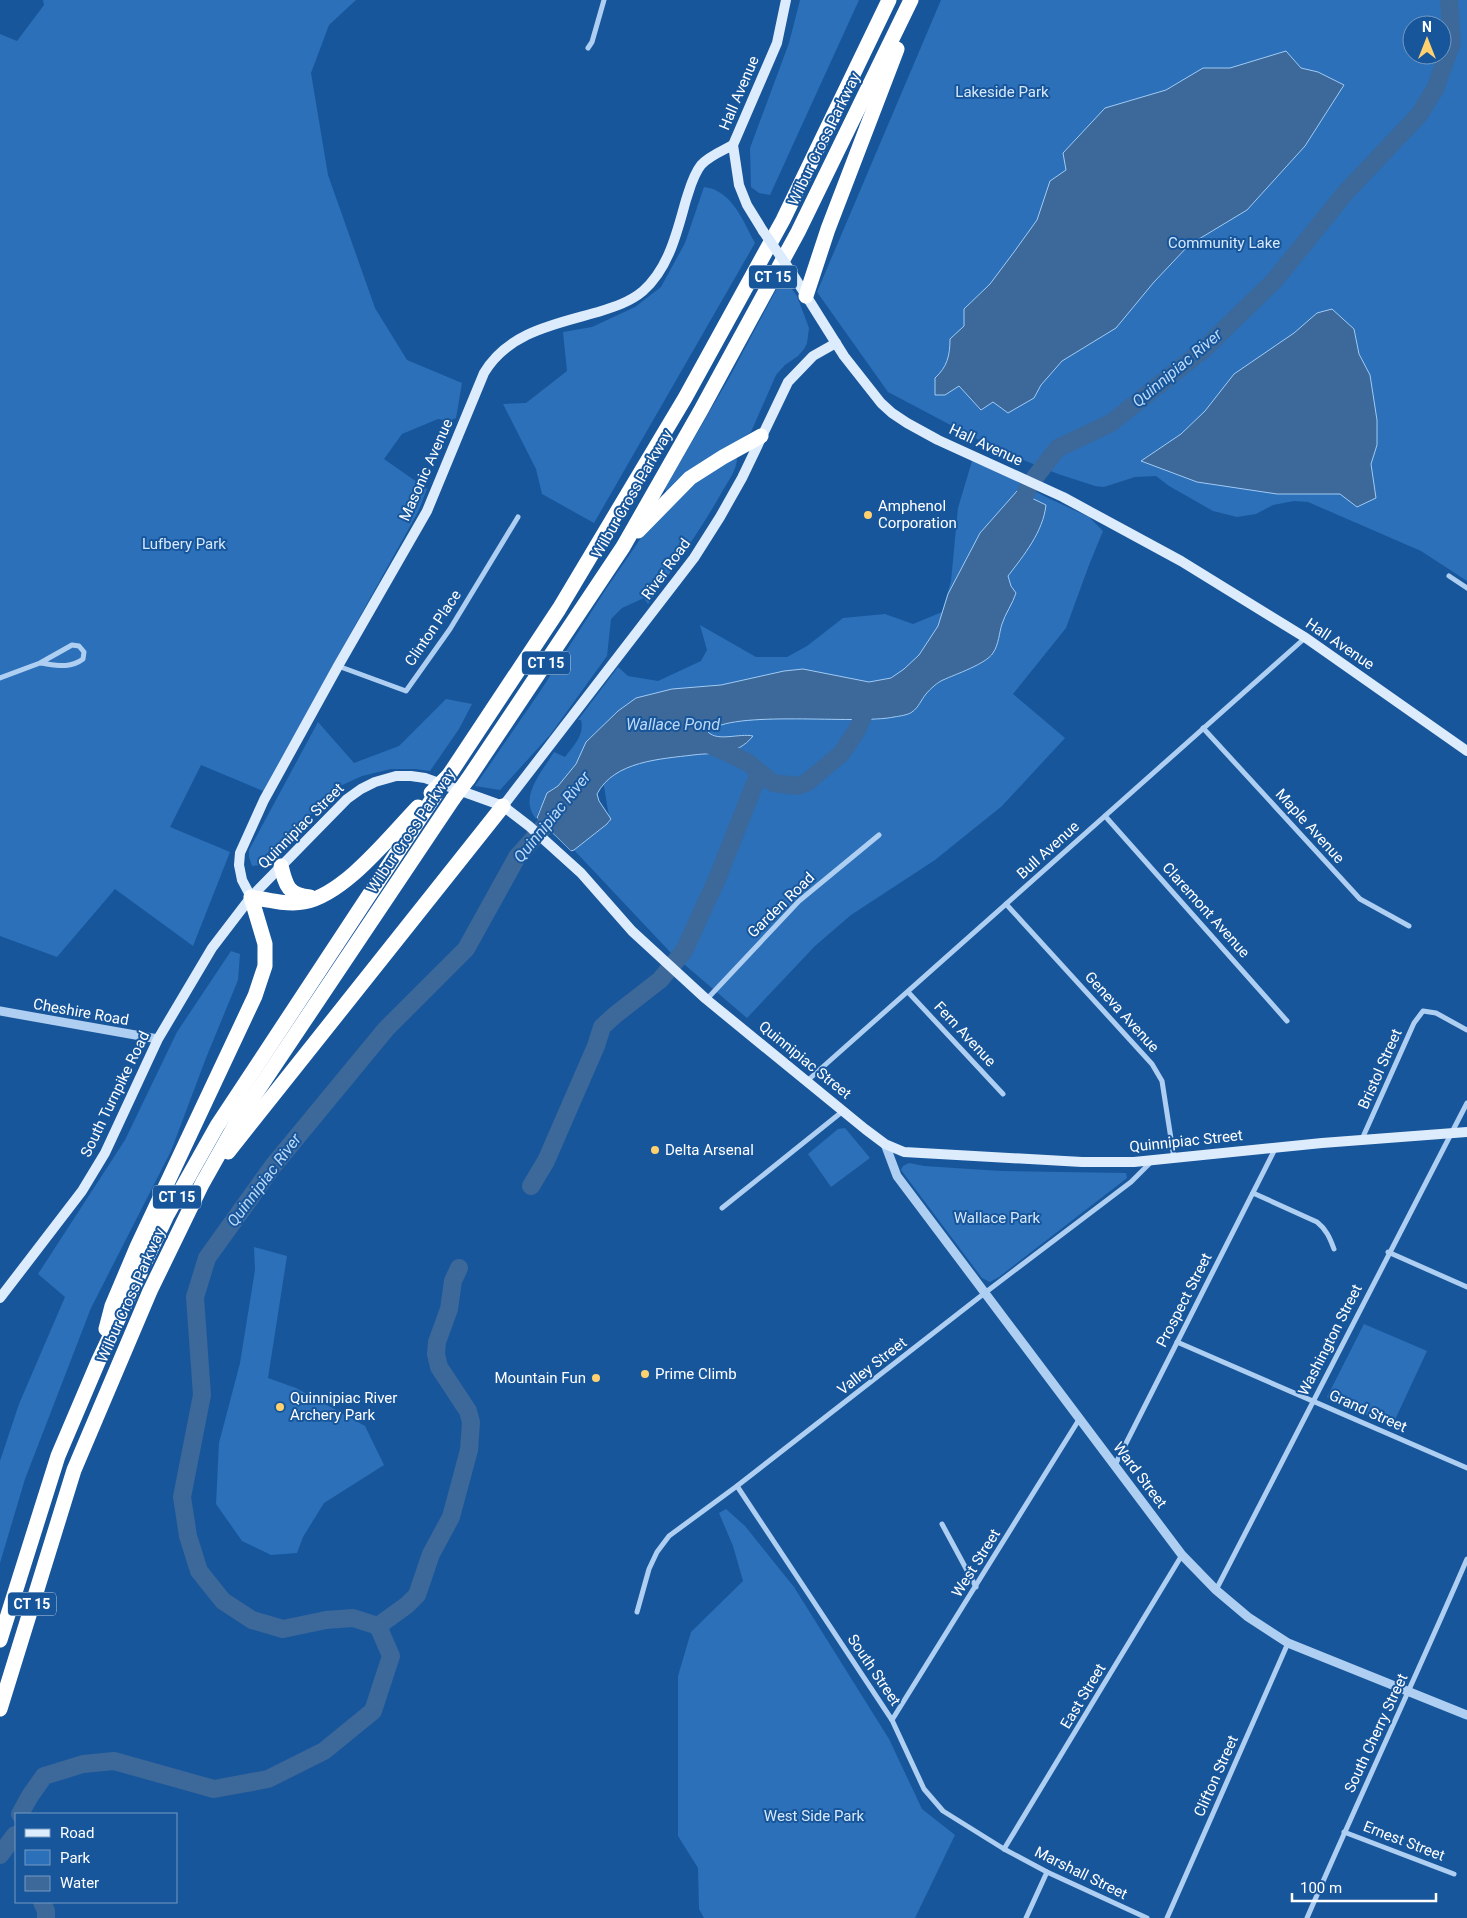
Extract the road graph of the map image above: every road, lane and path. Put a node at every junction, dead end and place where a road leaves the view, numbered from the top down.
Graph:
1 (604, 0) edge
2 (786, 0) edge
3 (882, 0) edge
4 (888, 0) edge
5 (911, 0) edge
6 (916, 0) edge
7 (588, 48) dead end
8 (833, 117) junction
9 (733, 145) junction
10 (806, 296) junction
11 (836, 343) junction
12 (761, 436) junction
13 (518, 517) dead end
14 (623, 547) junction
15 (1448, 576) dead end
16 (1467, 588) edge
17 (1306, 638) junction
18 (40, 663) junction
19 (338, 666) junction
20 (0, 678) edge
21 (1203, 728) junction
22 (1467, 752) edge
23 (433, 794) junction
24 (502, 806) junction
25 (1105, 816) junction
26 (879, 835) dead end
27 (281, 866) junction
28 (251, 897) junction
29 (319, 898) junction
30 (1006, 904) junction
31 (1410, 926) dead end
32 (908, 992) junction
33 (706, 999) junction
34 (0, 1011) edge
35 (1287, 1021) dead end
36 (1467, 1030) edge
37 (158, 1039) junction
38 (807, 1081) junction
39 (1003, 1094) dead end
40 (1467, 1102) edge
41 (843, 1111) junction
42 (1467, 1132) edge
43 (1452, 1133) junction
44 (1362, 1139) junction
45 (885, 1144) junction
46 (1276, 1147) junction
47 (1174, 1159) junction
48 (1152, 1161) junction
49 (202, 1184) junction
50 (1253, 1193) junction
51 (722, 1208) dead end
52 (1334, 1249) dead end
53 (1388, 1252) junction
54 (1467, 1287) edge
55 (986, 1292) junction
56 (0, 1298) edge
57 (1177, 1342) junction
58 (98, 1362) junction
59 (1314, 1400) junction
60 (1080, 1418) junction
61 (1115, 1465) junction
62 (1467, 1468) edge
63 (737, 1486) junction
64 (942, 1524) dead end
65 (1182, 1555) junction
66 (1467, 1559) edge
67 (976, 1587) junction
68 (1216, 1590) junction
69 (636, 1612) dead end
70 (0, 1640) edge
71 (1288, 1643) junction
72 (1409, 1692) junction
73 (0, 1708) edge
74 (1467, 1715) edge
75 (892, 1720) junction
76 (1344, 1832) junction
77 (1004, 1850) junction
78 (1047, 1872) junction
79 (1454, 1874) dead end
80 (1026, 1918) edge
81 (1147, 1918) edge
82 (1167, 1918) edge
83 (1307, 1918) edge

1 - 7 street
2 - 9 main road, Hall Avenue
3 - 8 highway
4 - 8 highway, Wilbur Cross Parkway / CT 15
5 - 14 highway, Wilbur Cross Parkway / CT 15
6 - 10 highway
8 - 23 highway, Wilbur Cross Parkway / CT 15, bridge
9 - 10 main road, Hall Avenue, bridge
9 - 19 main road, Masonic Avenue
10 - 11 main road, Hall Avenue
11 - 12 main road, River Road
11 - 17 main road, Hall Avenue
12 - 14 highway
12 - 24 main road, River Road
13 - 19 street, Clinton Place
14 - 49 highway, Wilbur Cross Parkway / CT 15, bridge
15 - 16 street
17 - 21 street, Bull Avenue
17 - 22 main road, Hall Avenue
18 - 18 street
18 - 20 street
19 - 28 main road, Masonic Avenue
21 - 25 street, Bull Avenue
21 - 31 street, Maple Avenue
23 - 29 highway
23 - 58 highway, Wilbur Cross Parkway / CT 15
24 - 27 main road, Quinnipiac Street
24 - 33 main road, Quinnipiac Street
24 - 49 highway
25 - 30 street, Bull Avenue
25 - 35 street, Claremont Avenue
26 - 33 street, Garden Road
27 - 28 main road, Quinnipiac Street
27 - 29 highway
28 - 29 highway
28 - 37 main road, South Turnpike Road
28 - 58 highway
30 - 32 street, Bull Avenue
30 - 47 street, Geneva Avenue
32 - 38 street, Bull Avenue
32 - 39 street, Fern Avenue
33 - 38 main road, Quinnipiac Street
34 - 37 street, Cheshire Road
36 - 44 street, Bristol Street
37 - 56 main road, South Turnpike Road
38 - 41 main road, Quinnipiac Street
40 - 43 street, Washington Street
41 - 45 main road, Quinnipiac Street
41 - 51 street
42 - 43 main road, Quinnipiac Street
43 - 44 main road, Quinnipiac Street
43 - 53 street, Washington Street
44 - 46 main road, Quinnipiac Street
45 - 48 main road, Quinnipiac Street
45 - 55 street, Ward Street
46 - 47 main road, Quinnipiac Street
46 - 50 street, Prospect Street
47 - 48 main road, Quinnipiac Street
48 - 55 street, Valley Street
49 - 73 highway, Wilbur Cross Parkway / CT 15
50 - 52 street
50 - 57 street, Prospect Street
53 - 54 street
53 - 59 street, Washington Street
55 - 60 street, Ward Street
55 - 63 street, Valley Street
57 - 59 street, Grand Street
57 - 61 street, Prospect Street
58 - 70 highway, Wilbur Cross Parkway / CT 15
59 - 62 street, Grand Street
59 - 68 street, Washington Street
60 - 61 street, Ward Street
60 - 67 street, West Street
61 - 65 street, Ward Street
63 - 69 street, Valley Street
63 - 75 street, South Street
64 - 67 street
65 - 68 street, Ward Street
65 - 77 street, East Street
66 - 72 street, South Cherry Street
67 - 75 street, West Street
68 - 71 street, Ward Street
71 - 72 street, Ward Street
71 - 82 street, Clifton Street
72 - 74 street, Ward Street
72 - 76 street, South Cherry Street
75 - 77 street, South Street
76 - 79 street, Ernest Street
76 - 83 street, South Cherry Street
77 - 78 street, Marshall Street
78 - 80 street
78 - 81 street, Marshall Street

